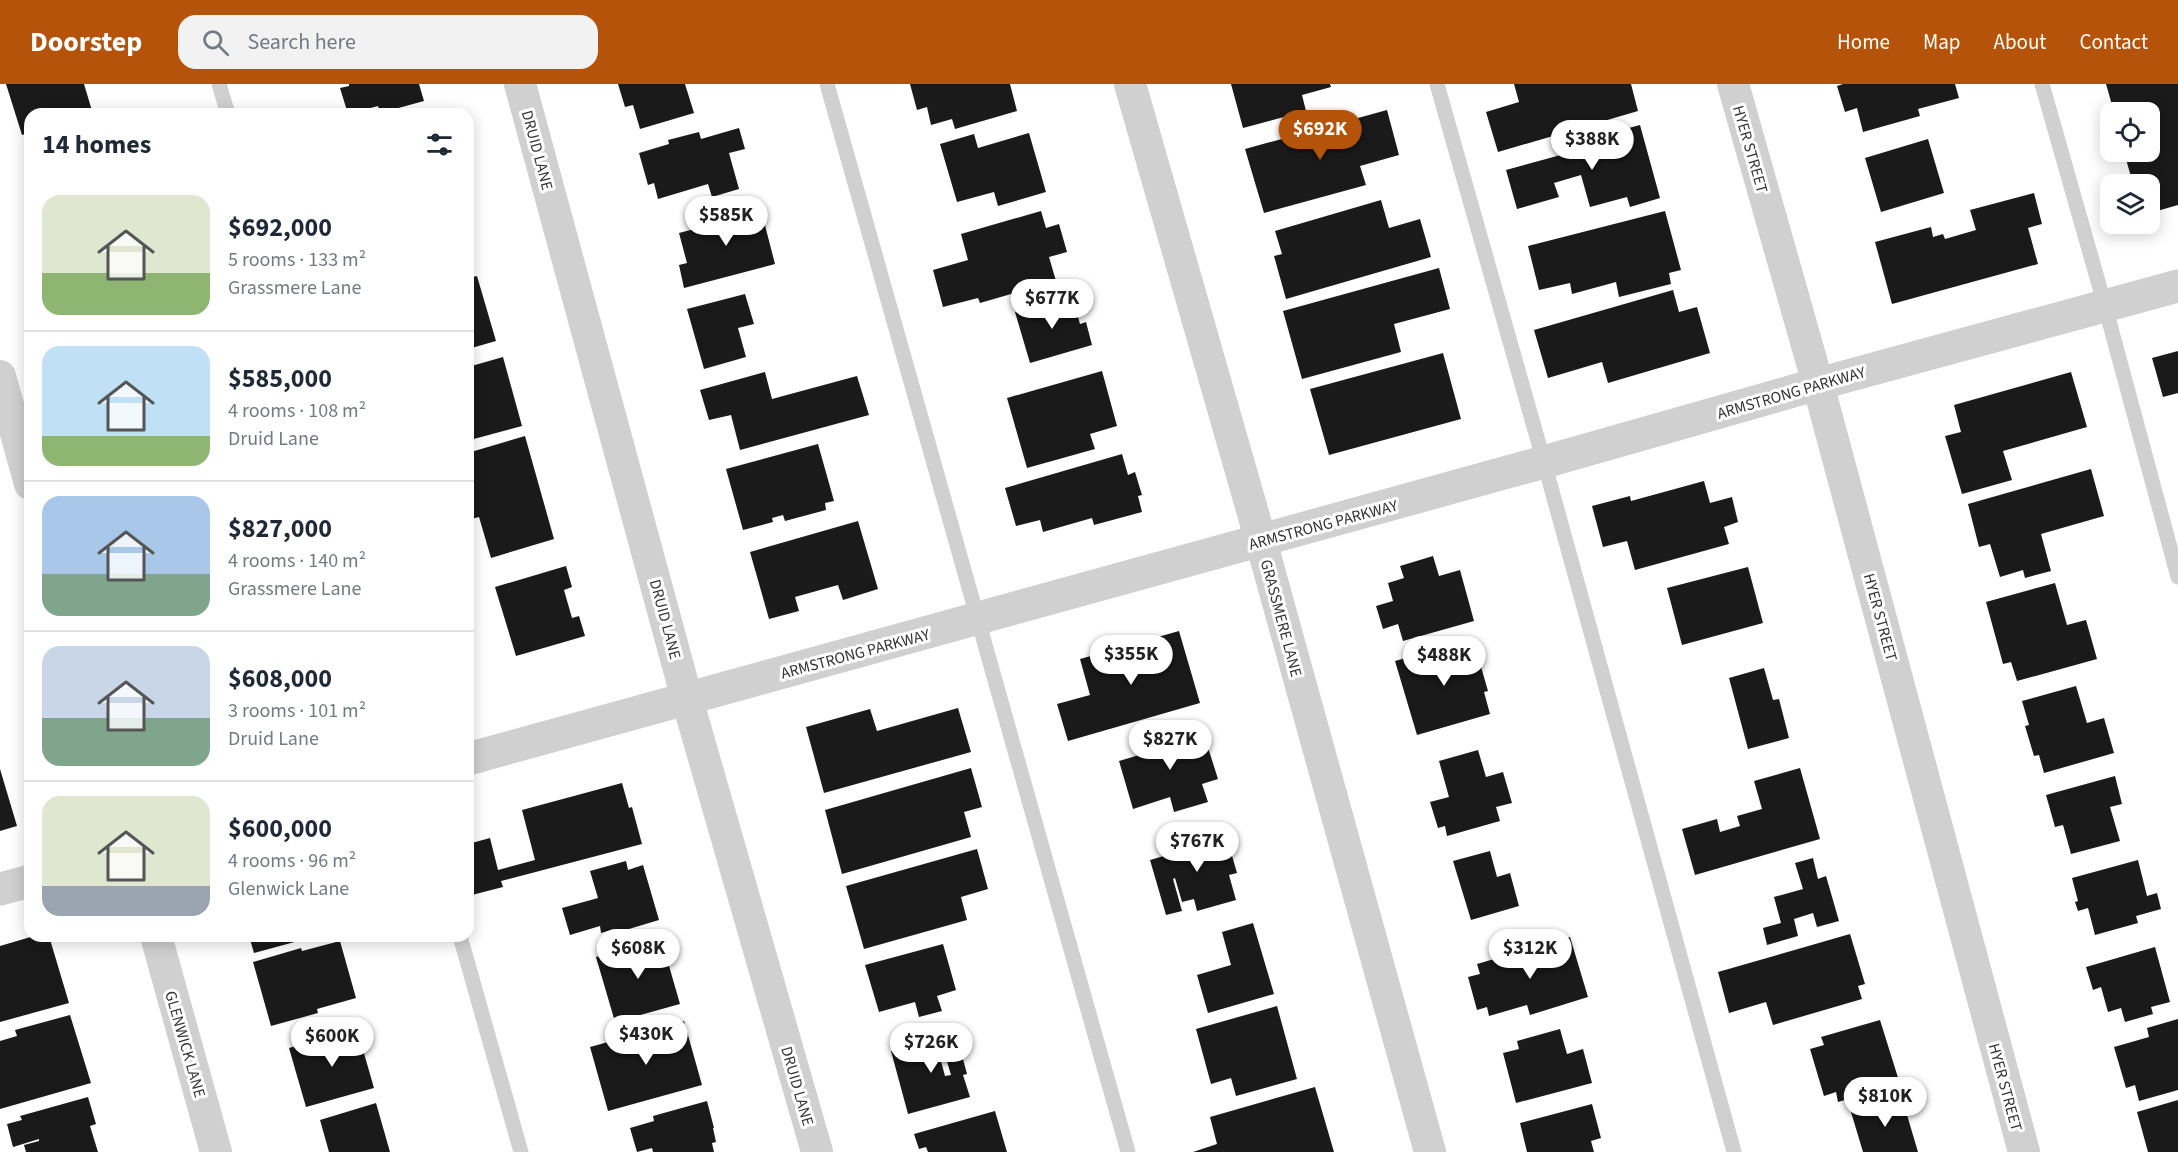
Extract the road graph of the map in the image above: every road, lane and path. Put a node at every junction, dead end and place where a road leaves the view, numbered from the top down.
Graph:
1 (219, 84) edge
2 (520, 84) edge
3 (827, 84) edge
4 (1130, 84) edge
5 (1437, 84) edge
6 (1733, 84) edge
7 (2042, 84) edge
8 (226, 108) edge
9 (2178, 286) edge
10 (2105, 306) junction
11 (0, 376) edge
12 (1818, 384) junction
13 (24, 462) edge
14 (1544, 462) junction
15 (1260, 541) junction
16 (2178, 577) edge
17 (978, 619) junction
18 (687, 699) junction
19 (474, 757) edge
20 (24, 883) edge
21 (0, 889) edge
22 (158, 942) edge
23 (462, 942) edge
24 (216, 1152) edge
25 (521, 1152) edge
26 (817, 1152) edge
27 (1128, 1152) edge
28 (1430, 1152) edge
29 (1734, 1152) edge
30 (2024, 1152) edge

1 - 8 lane
2 - 18 street, DRUID LANE
3 - 17 lane
4 - 15 street, GRASSMERE LANE
5 - 14 lane
6 - 12 street, HYER STREET
7 - 10 lane
9 - 10 street, ARMSTRONG PARKWAY
10 - 12 street, ARMSTRONG PARKWAY
10 - 16 lane
11 - 13 street
12 - 14 street, ARMSTRONG PARKWAY
12 - 30 street, HYER STREET
14 - 15 street, ARMSTRONG PARKWAY
14 - 29 lane
15 - 17 street, ARMSTRONG PARKWAY
15 - 28 street, GRASSMERE LANE
17 - 18 street, ARMSTRONG PARKWAY
17 - 27 lane
18 - 19 street, ARMSTRONG PARKWAY
18 - 26 street, DRUID LANE
20 - 21 street
22 - 24 street, GLENWICK LANE
23 - 25 lane

